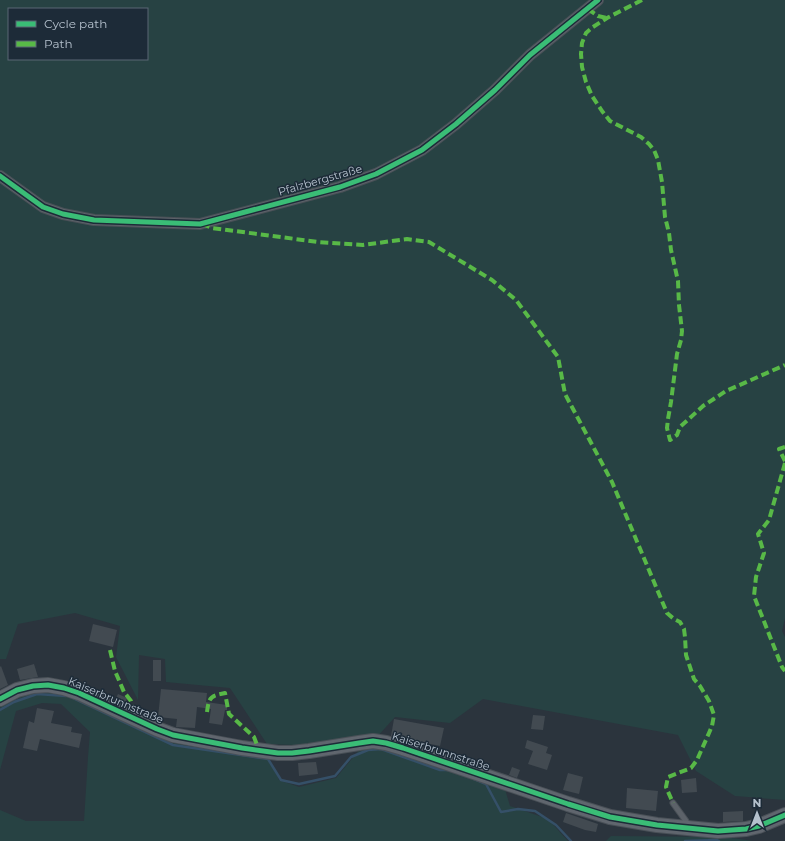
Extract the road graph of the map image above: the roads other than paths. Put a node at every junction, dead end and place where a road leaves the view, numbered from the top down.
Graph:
1 (598, 0) edge
2 (0, 176) edge
3 (0, 699) edge
4 (673, 803) dead end
5 (785, 815) edge
6 (687, 828) junction

1 - 2 street, Pfalzbergstraße
3 - 6 street, Kaiserbrunnstraße
4 - 6 lane
5 - 6 street, Kaiserbrunnstraße

